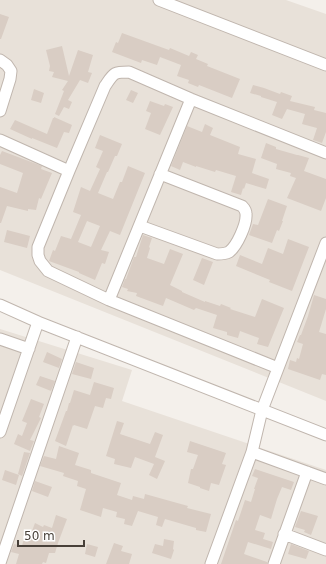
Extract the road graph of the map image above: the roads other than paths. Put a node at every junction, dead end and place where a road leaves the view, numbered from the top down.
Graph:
1 (159, 0) edge
2 (0, 60) edge
3 (326, 65) edge
4 (191, 99) junction
5 (0, 111) edge
6 (0, 140) edge
7 (326, 153) edge
8 (69, 171) junction
9 (160, 174) junction
10 (140, 226) junction
11 (326, 243) edge
12 (109, 300) junction
13 (0, 305) edge
14 (38, 322) junction
15 (78, 337) junction
16 (0, 339) edge
17 (29, 349) junction
18 (278, 368) junction
19 (262, 410) junction
20 (1, 425) edge
21 (326, 435) edge
22 (252, 452) junction
23 (306, 472) junction
24 (326, 479) edge
25 (284, 534) junction
26 (326, 550) edge
27 (0, 563) edge
28 (211, 564) edge
29 (274, 564) edge

1 - 3 street
2 - 5 street
4 - 7 street
4 - 8 street
4 - 9 street
6 - 8 street
8 - 12 street
9 - 10 street
9 - 10 street
10 - 12 street
11 - 18 street
12 - 18 street
13 - 14 street
14 - 15 street
14 - 17 street
15 - 19 street
15 - 27 street
16 - 17 street
17 - 20 street
18 - 19 street
19 - 21 street
19 - 22 street
22 - 23 street
22 - 28 street
23 - 24 street
23 - 25 street
25 - 26 street
25 - 29 street

